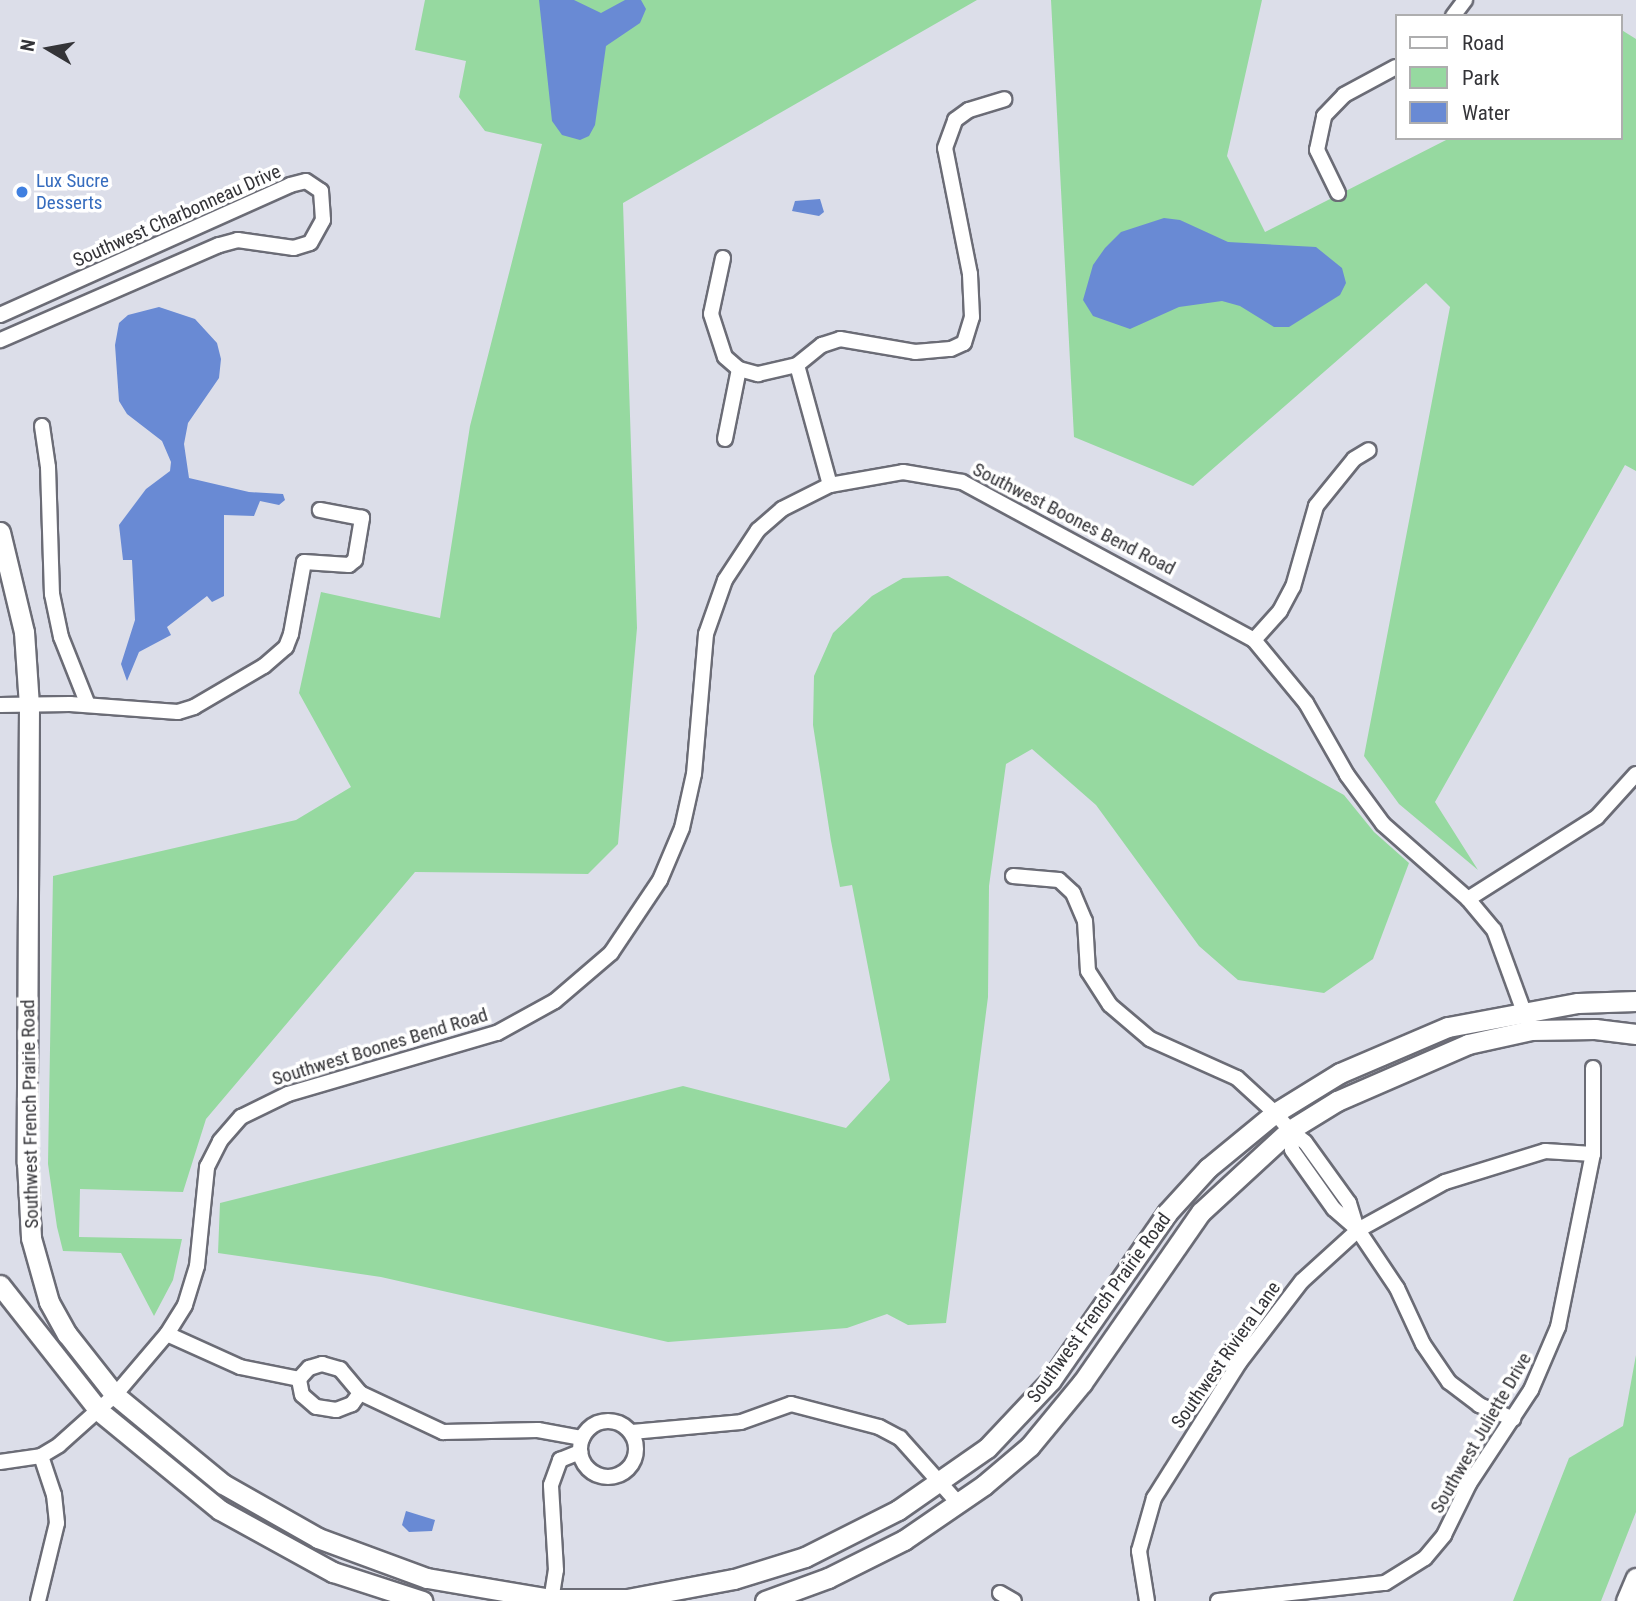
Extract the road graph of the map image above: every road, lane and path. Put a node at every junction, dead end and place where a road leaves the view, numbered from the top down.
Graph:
1 (1394, 68) edge
2 (1004, 99) dead end
3 (1338, 193) dead end
4 (723, 258) dead end
5 (0, 315) edge
6 (0, 340) edge
7 (797, 365) junction
8 (738, 369) junction
9 (42, 426) dead end
10 (725, 439) dead end
11 (1369, 450) dead end
12 (830, 485) junction
13 (320, 510) dead end
14 (0, 532) edge
15 (1254, 640) junction
16 (0, 705) edge
17 (29, 705) junction
18 (88, 705) junction
19 (1636, 774) edge
20 (1013, 876) dead end
21 (1468, 899) junction
22 (1636, 1001) edge
23 (1523, 1010) junction
24 (1531, 1030) junction
25 (1636, 1034) edge
26 (1593, 1068) dead end
27 (1275, 1113) junction
28 (1290, 1130) junction
29 (1593, 1154) junction
30 (1358, 1230) junction
31 (0, 1285) edge
32 (167, 1334) junction
33 (299, 1378) junction
34 (360, 1393) junction
35 (115, 1395) junction
36 (99, 1411) junction
37 (1513, 1419) junction
38 (632, 1432) junction
39 (581, 1445) junction
40 (41, 1457) junction
41 (0, 1462) edge
42 (941, 1482) junction
43 (959, 1504) junction
44 (1636, 1578) edge
45 (1000, 1593) dead end
46 (551, 1600) edge
47 (38, 1601) edge
48 (422, 1601) edge
49 (765, 1601) edge
50 (1014, 1601) edge
51 (1147, 1601) edge
52 (1218, 1601) edge
53 (1626, 1601) edge

1 - 3 street
2 - 7 street
4 - 8 street
5 - 6 street, Southwest Charbonneau Drive
7 - 8 street
7 - 12 street
8 - 10 street
9 - 18 street
11 - 15 street
12 - 15 street, Southwest Boones Bend Road
12 - 32 street, Southwest Boones Bend Road
13 - 18 street
14 - 17 street, Southwest French Prairie Road
15 - 21 street, Southwest Boones Bend Road
16 - 17 street
17 - 18 street
17 - 35 street, Southwest French Prairie Road
19 - 21 street
20 - 27 street
21 - 23 street, Southwest Boones Bend Road
22 - 23 street, Southwest French Prairie Road
23 - 24 street, Southwest Boones Bend Road
23 - 27 street, Southwest French Prairie Road
24 - 25 street, Southwest French Prairie Road
24 - 28 street, Southwest French Prairie Road
26 - 29 street, Southwest Juliette Drive
27 - 28 street
27 - 42 street, Southwest French Prairie Road
28 - 30 street
28 - 43 street, Southwest French Prairie Road
29 - 30 street, Southwest Riviera Lane
29 - 37 street, Southwest Juliette Drive
30 - 37 street
30 - 51 street, Southwest Riviera Lane
31 - 36 street
32 - 33 street
32 - 35 street, Southwest Boones Bend Road
33 - 34 street
33 - 34 street
34 - 39 street
35 - 36 street, Southwest Boones Bend Road
35 - 46 street, Southwest French Prairie Road
36 - 40 street, Southwest Boones Bend Road
36 - 48 street
37 - 52 street, Southwest Juliette Drive
38 - 39 street
38 - 39 street
38 - 42 street
39 - 46 street
40 - 41 street
40 - 47 street
42 - 43 street
42 - 46 street, Southwest French Prairie Road
43 - 49 street, Southwest French Prairie Road
44 - 53 street
45 - 50 street

